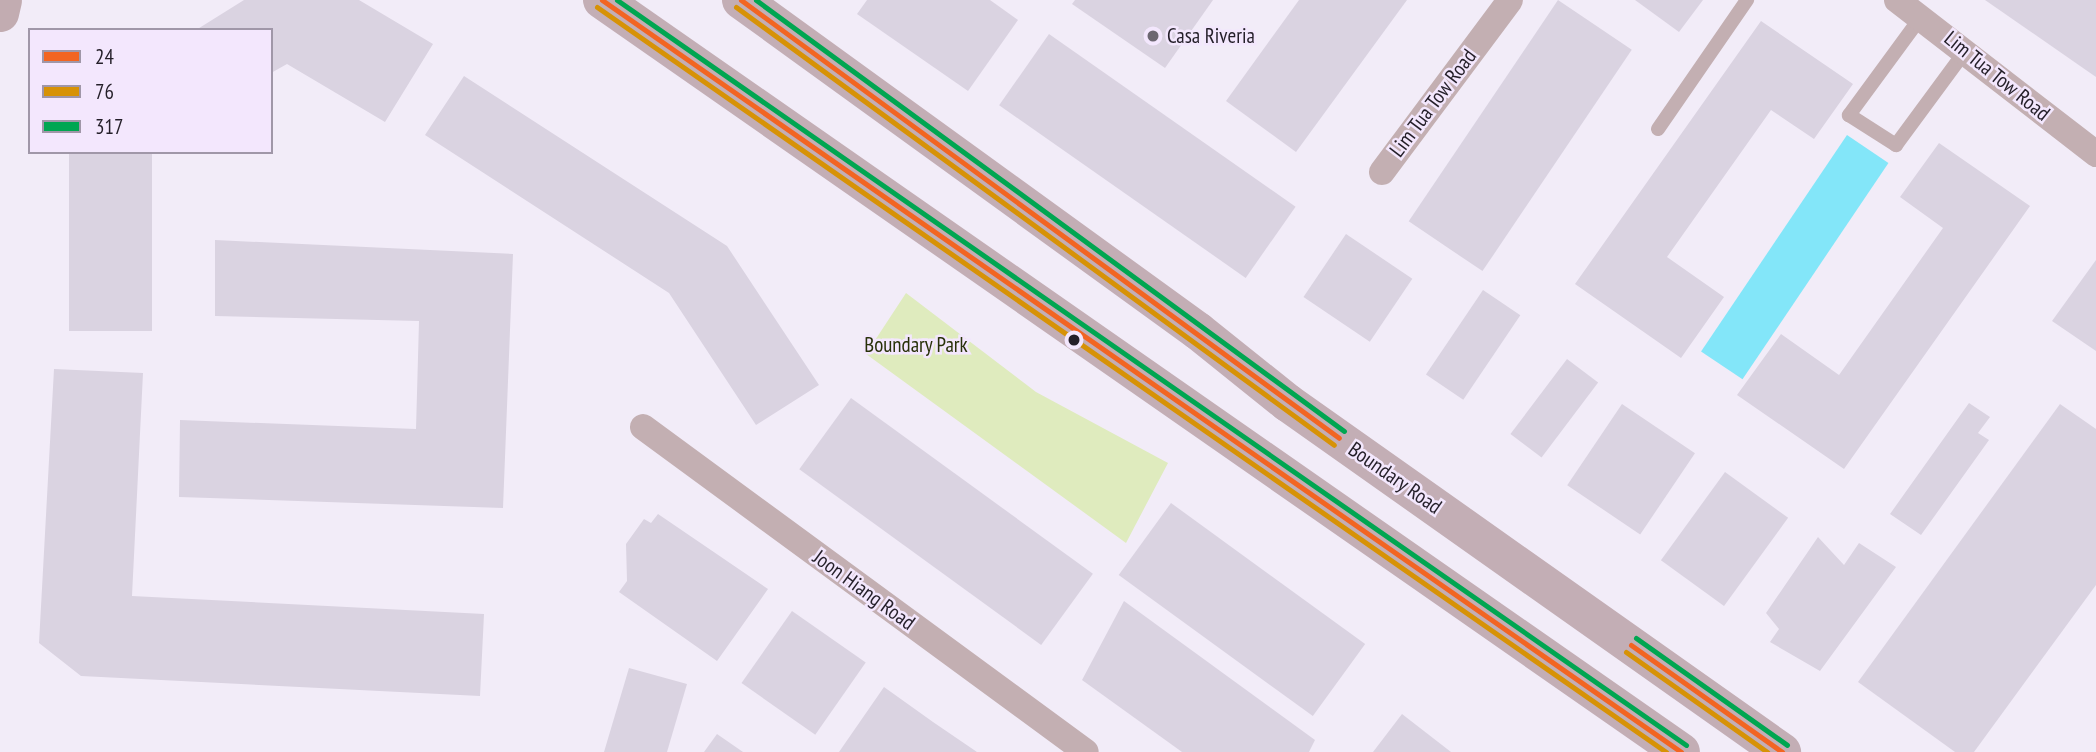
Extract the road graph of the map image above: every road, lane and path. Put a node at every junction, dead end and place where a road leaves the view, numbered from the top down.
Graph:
1 (3, 0) edge
2 (602, 0) edge
3 (741, 0) edge
4 (1510, 0) edge
5 (1747, 0) edge
6 (1897, 0) edge
7 (0, 13) edge
8 (1921, 17) junction
9 (1966, 50) junction
10 (1658, 130) dead end
11 (2096, 154) edge
12 (1382, 172) dead end
13 (643, 427) dead end
14 (1086, 752) edge
15 (1681, 752) edge
16 (1782, 752) edge

1 - 7 main road
2 - 15 main road
3 - 16 main road, Boundary Road
4 - 12 street, Lim Tua Tow Road
5 - 10 lane
6 - 8 street, Lim Tua Tow Road
8 - 9 street, Lim Tua Tow Road
8 - 9 lane
9 - 11 street, Lim Tua Tow Road
13 - 14 street, Joon Hiang Road

